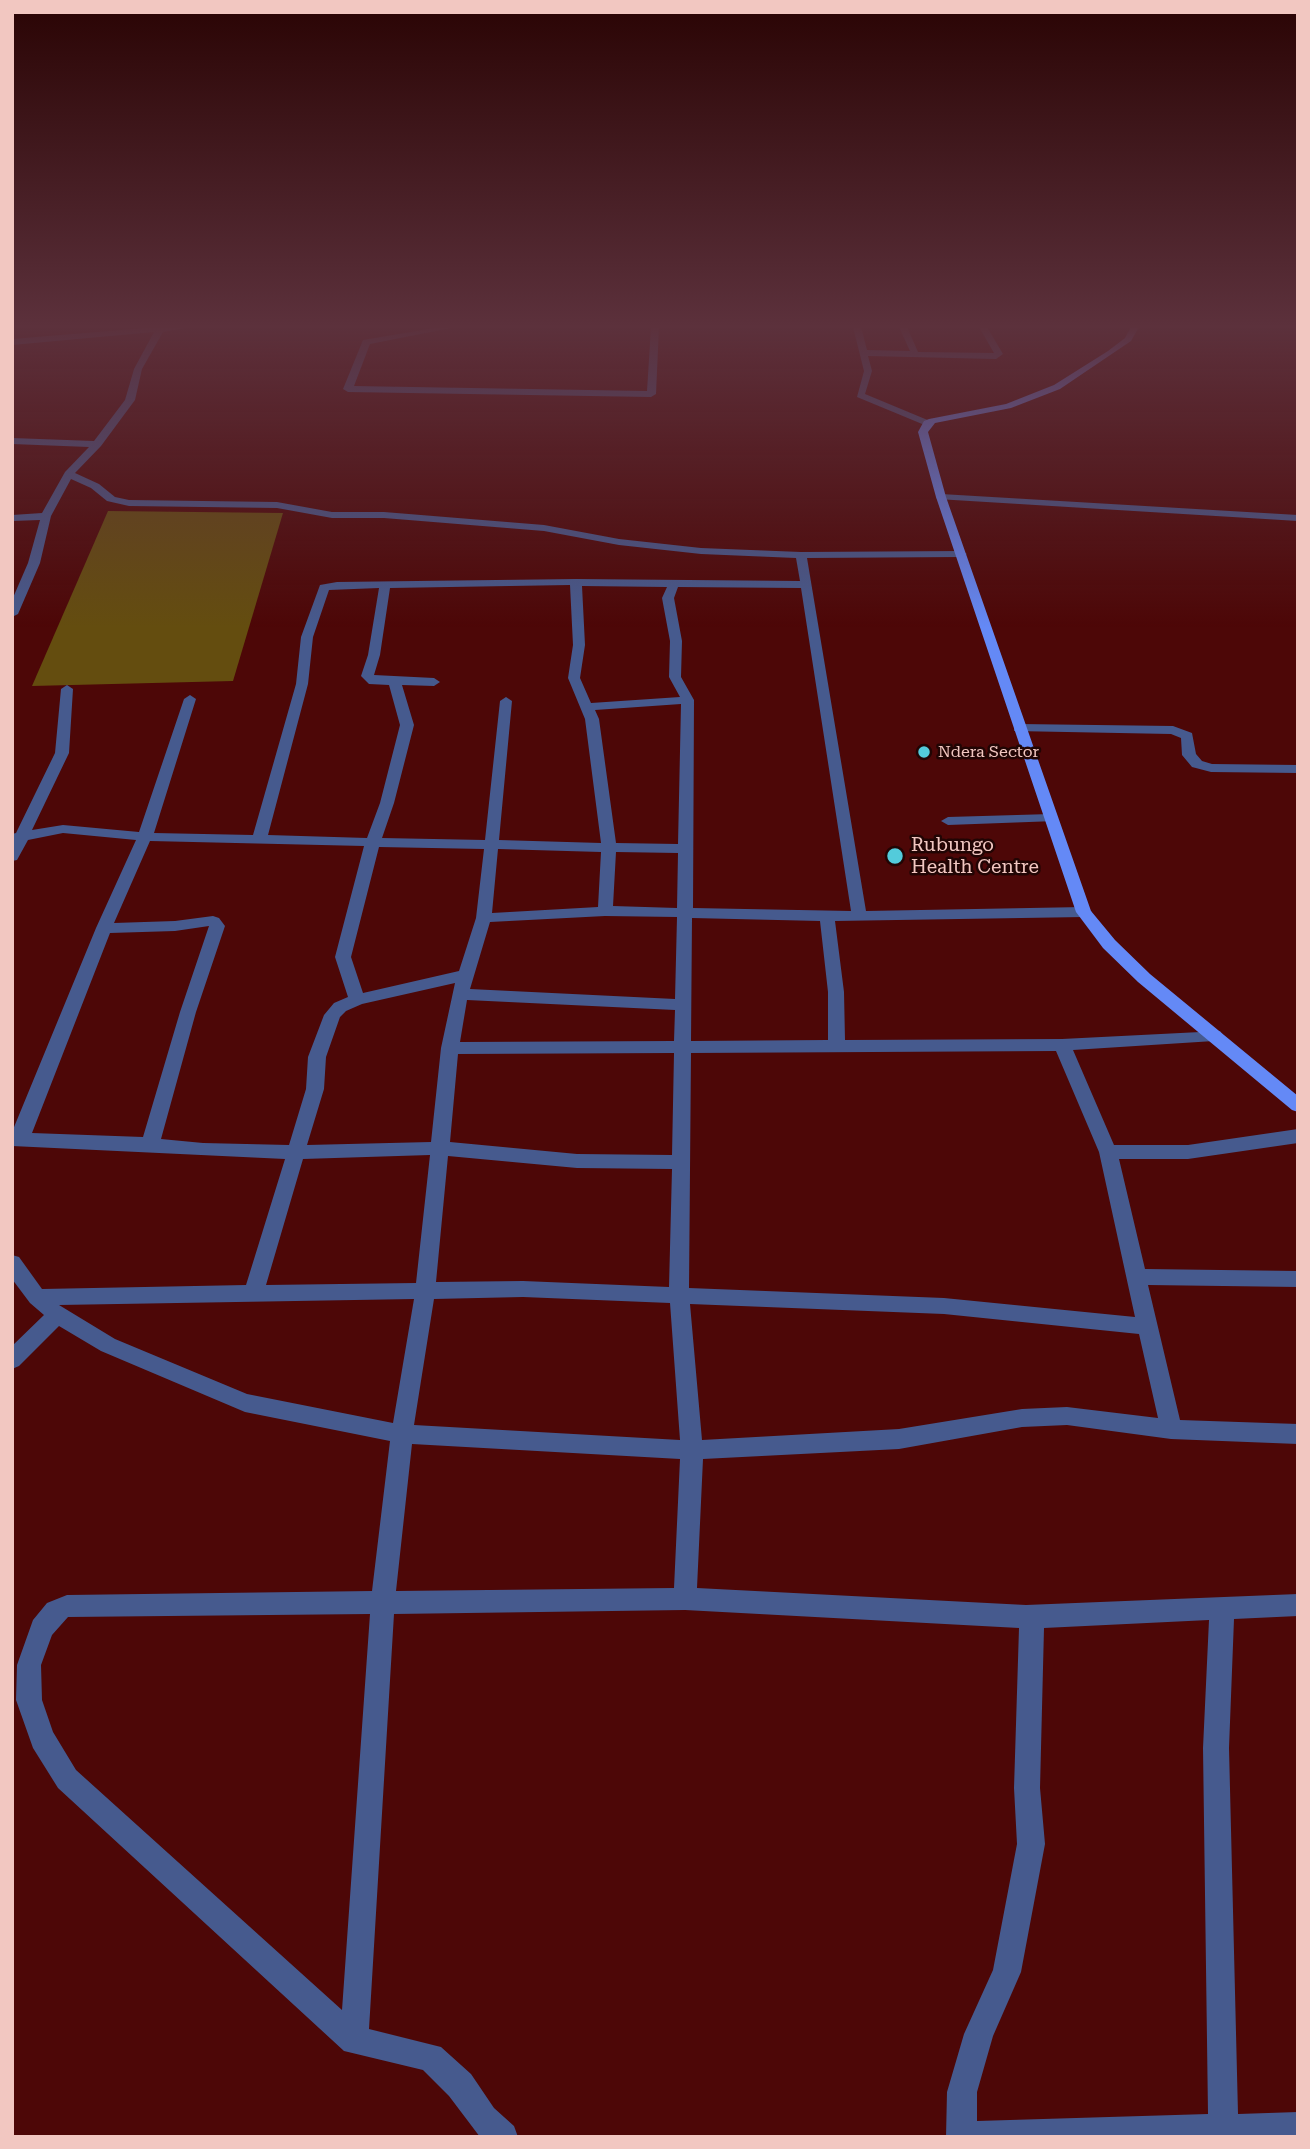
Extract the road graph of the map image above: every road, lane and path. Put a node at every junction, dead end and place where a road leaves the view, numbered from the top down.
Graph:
1 (110, 427) edge
2 (925, 427) edge
3 (12, 441) edge
4 (98, 444) junction
5 (69, 474) junction
6 (941, 497) junction
7 (46, 516) junction
8 (12, 518) edge
9 (1298, 519) edge
10 (961, 554) junction
11 (801, 555) junction
12 (576, 582) junction
13 (385, 584) junction
14 (673, 585) junction
15 (806, 586) junction
16 (12, 614) edge
17 (394, 681) junction
18 (434, 682) dead end
19 (67, 689) dead end
20 (190, 699) dead end
21 (688, 700) junction
22 (506, 701) dead end
23 (587, 707) junction
24 (1019, 728) junction
25 (1298, 769) edge
26 (1051, 818) junction
27 (948, 821) dead end
28 (145, 837) junction
29 (16, 838) edge
30 (259, 840) junction
31 (373, 843) junction
32 (492, 846) junction
33 (609, 849) junction
34 (685, 849) junction
35 (12, 857) edge
36 (605, 911) junction
37 (684, 912) junction
38 (1084, 912) junction
39 (859, 915) junction
40 (827, 916) junction
41 (484, 918) junction
42 (104, 928) junction
43 (463, 984) junction
44 (357, 1000) junction
45 (682, 1004) junction
46 (1214, 1035) junction
47 (837, 1045) junction
48 (1062, 1045) junction
49 (683, 1046) junction
50 (450, 1048) junction
51 (1298, 1106) edge
52 (1298, 1136) edge
53 (17, 1139) edge
54 (150, 1144) junction
55 (440, 1148) junction
56 (295, 1152) junction
57 (1108, 1152) junction
58 (680, 1162) junction
59 (12, 1263) edge
60 (1138, 1277) junction
61 (1298, 1279) edge
62 (254, 1291) junction
63 (425, 1293) junction
64 (679, 1295) junction
65 (37, 1297) junction
66 (57, 1315) junction
67 (1149, 1327) junction
68 (12, 1360) edge
69 (1171, 1429) junction
70 (402, 1434) junction
71 (1298, 1434) edge
72 (692, 1450) junction
73 (685, 1599) junction
74 (383, 1603) junction
75 (1298, 1605) edge
76 (1222, 1608) junction
77 (1032, 1616) junction
78 (354, 2041) junction
79 (1298, 2127) edge
80 (1223, 2128) junction
81 (503, 2137) edge
82 (963, 2137) edge

1 - 4 street
2 - 6 main road
3 - 4 street
4 - 5 street
5 - 7 street
5 - 11 street
6 - 9 street
6 - 10 main road
7 - 8 street
7 - 16 street
10 - 11 street
10 - 24 main road
11 - 15 street
12 - 13 street
12 - 14 street
12 - 23 street
13 - 17 street
13 - 30 street
14 - 15 street
14 - 21 street
15 - 39 street
17 - 18 street
17 - 31 street
19 - 29 street
20 - 28 street
21 - 23 street
21 - 34 street
22 - 32 street
23 - 33 street
24 - 25 street
24 - 26 main road
26 - 27 street
26 - 38 main road
28 - 29 street
28 - 30 street
28 - 42 street
29 - 35 street
30 - 31 street
31 - 32 street
31 - 44 street
32 - 33 street
32 - 41 street
33 - 34 street
33 - 36 street
34 - 37 street
36 - 37 street
36 - 41 street
37 - 40 street
37 - 45 street
38 - 39 street
38 - 46 main road
39 - 40 street
40 - 47 street
41 - 43 street
42 - 53 street
42 - 54 street
43 - 44 street
43 - 45 street
43 - 50 street
44 - 56 street
45 - 49 street
46 - 48 street
46 - 51 main road
47 - 48 street
47 - 49 street
48 - 57 street
49 - 50 street
49 - 58 street
50 - 55 street
52 - 57 street
53 - 54 street
54 - 56 street
55 - 56 street
55 - 58 street
55 - 63 street
56 - 62 street
57 - 60 street
58 - 64 street
59 - 65 street
60 - 61 street
60 - 67 street
62 - 63 street
62 - 65 street
63 - 64 street
63 - 70 street
64 - 67 street
64 - 72 street
65 - 66 street
66 - 68 street
66 - 70 street
67 - 69 street
69 - 71 street
69 - 72 street
70 - 72 street
70 - 74 street
72 - 73 street
73 - 74 street
73 - 77 street
74 - 78 street
74 - 78 street
75 - 76 street
76 - 77 street
76 - 80 street
77 - 82 street
78 - 81 street
79 - 80 street
80 - 82 street

